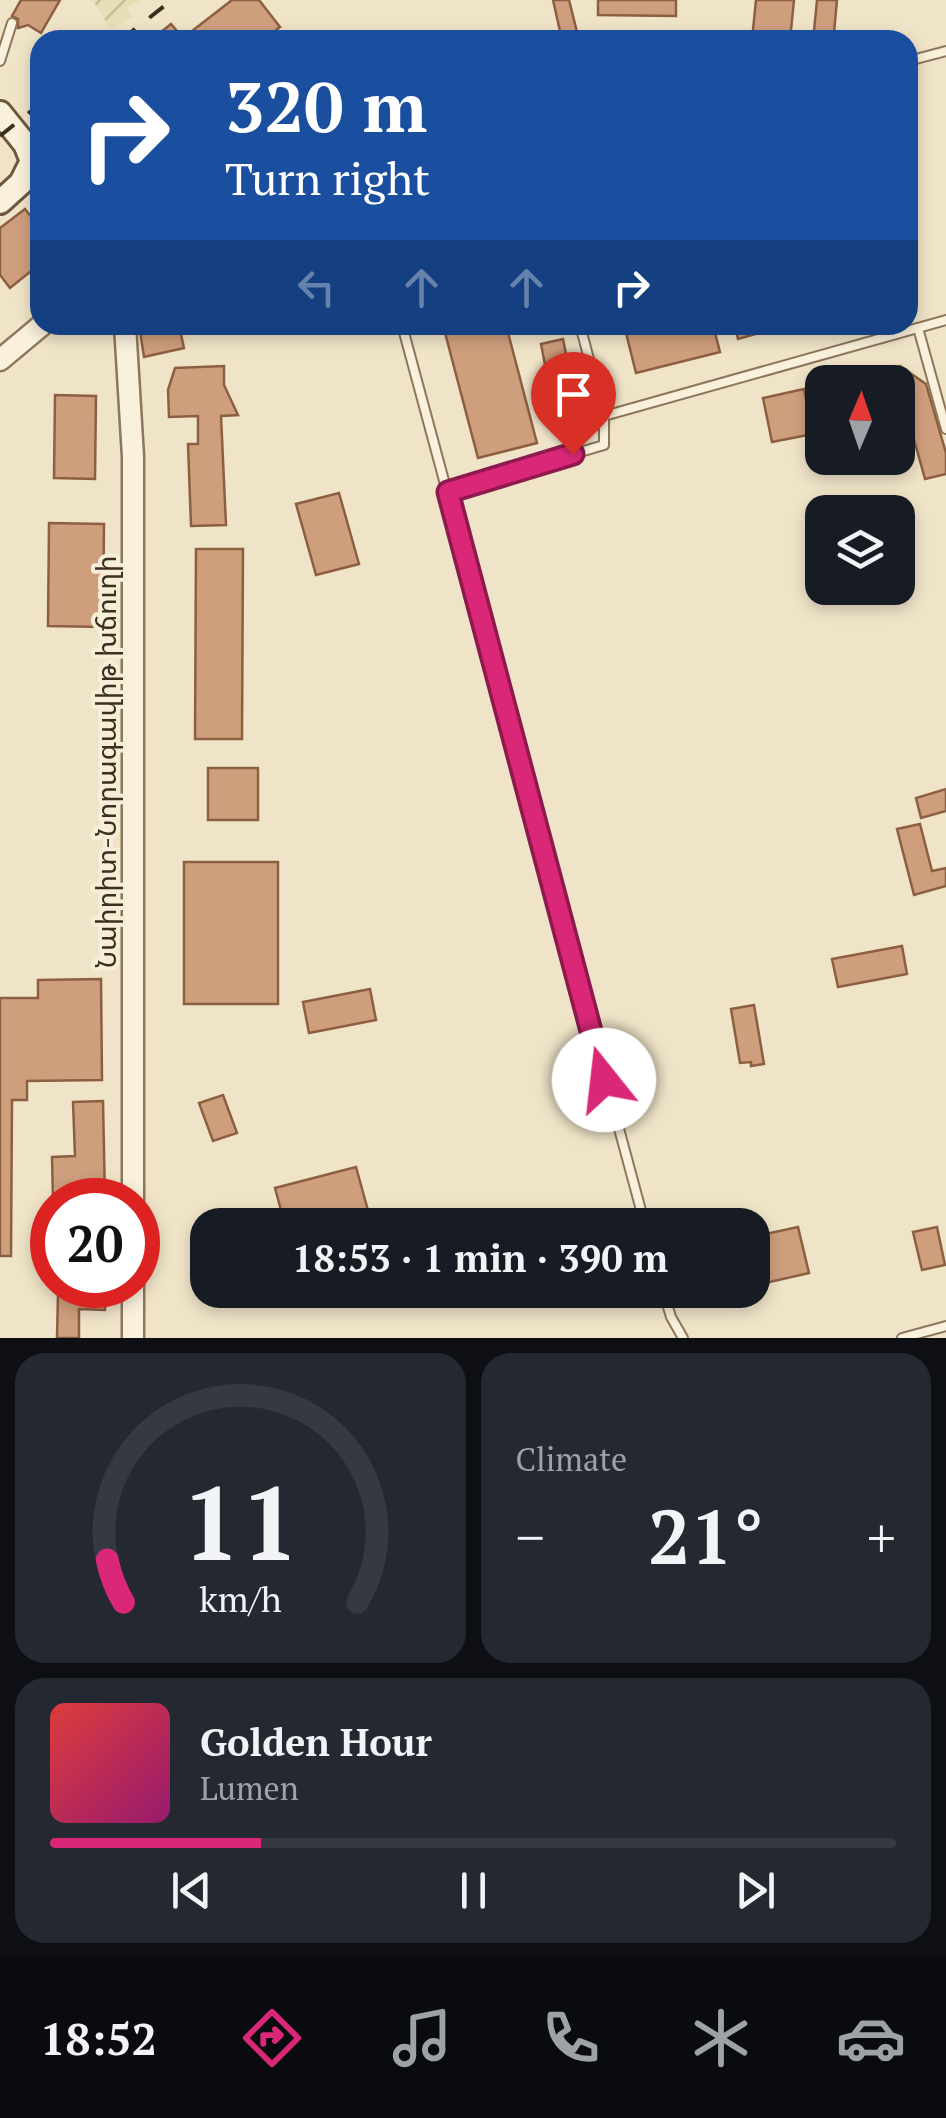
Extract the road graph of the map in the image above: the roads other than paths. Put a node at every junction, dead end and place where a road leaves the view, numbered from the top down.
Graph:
1 (12, 23) dead end
2 (946, 51) edge
3 (918, 59) edge
4 (0, 61) edge
5 (0, 113) edge
6 (30, 153) edge
7 (30, 165) edge
8 (30, 177) edge
9 (21, 184) junction
10 (0, 202) edge
11 (946, 320) edge
12 (918, 328) joint
13 (30, 335) edge
14 (126, 335) edge
15 (405, 335) edge
16 (583, 335) edge
17 (893, 335) edge
18 (0, 360) edge
19 (604, 416) junction
20 (946, 428) edge
21 (448, 492) junction
22 (133, 1178) edge
23 (640, 1208) edge
24 (133, 1308) edge
25 (668, 1308) edge
26 (946, 1326) edge
27 (133, 1338) edge
28 (684, 1338) edge
29 (902, 1338) edge

1 - 4 lane
2 - 3 lane
5 - 6 main road
7 - 9 main road
8 - 9 lane
9 - 10 main road
11 - 12 lane
12 - 20 lane
13 - 18 street
14 - 22 street, Նաիրիտ-Նորագավիթ խճուղի
15 - 21 lane
16 - 19 lane
17 - 19 lane
19 - 21 lane
21 - 23 lane
24 - 27 street
25 - 28 lane
26 - 29 lane

